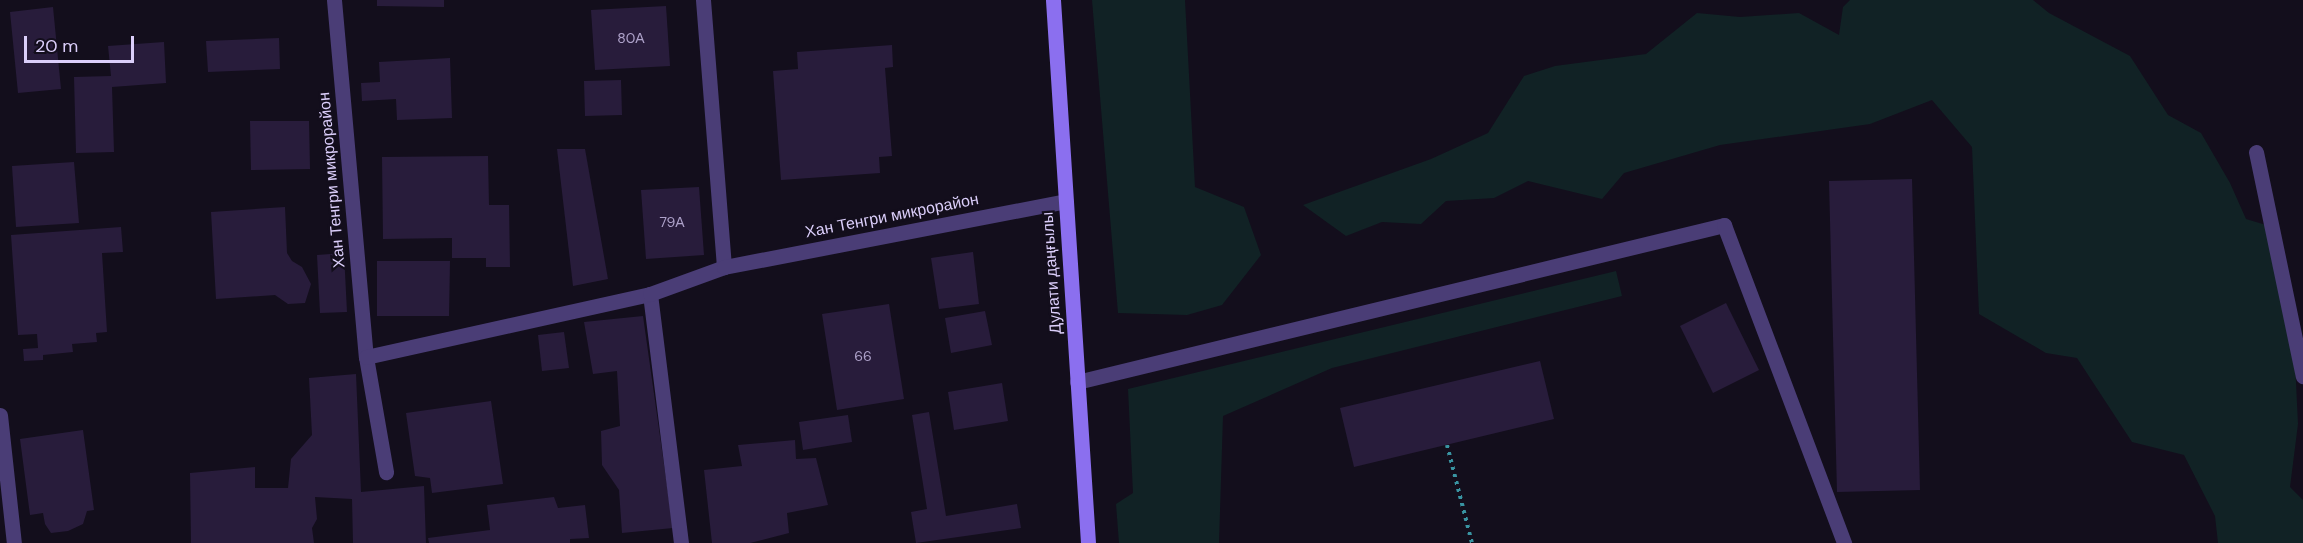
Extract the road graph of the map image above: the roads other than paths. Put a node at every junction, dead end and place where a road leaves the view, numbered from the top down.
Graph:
1 (334, 0) edge
2 (703, 0) edge
3 (1053, 0) edge
4 (2256, 152) dead end
5 (1066, 201) junction
6 (724, 267) junction
7 (650, 294) junction
8 (366, 357) junction
9 (2303, 376) edge
10 (1077, 382) junction
11 (0, 415) edge
12 (386, 472) dead end
13 (14, 543) edge
14 (681, 543) edge
15 (1088, 543) edge
16 (1844, 543) edge

1 - 8 street, Хан Тенгри микрорайон
2 - 6 street
3 - 5 main road, Дулати даңғылы
4 - 9 street
5 - 6 street, Хан Тенгри микрорайон
5 - 10 main road, Дулати даңғылы
6 - 7 street, Хан Тенгри микрорайон
7 - 8 street, Хан Тенгри микрорайон
7 - 14 street
8 - 12 street, Хан Тенгри микрорайон
10 - 15 main road, Дулати даңғылы
10 - 16 street
11 - 13 street

